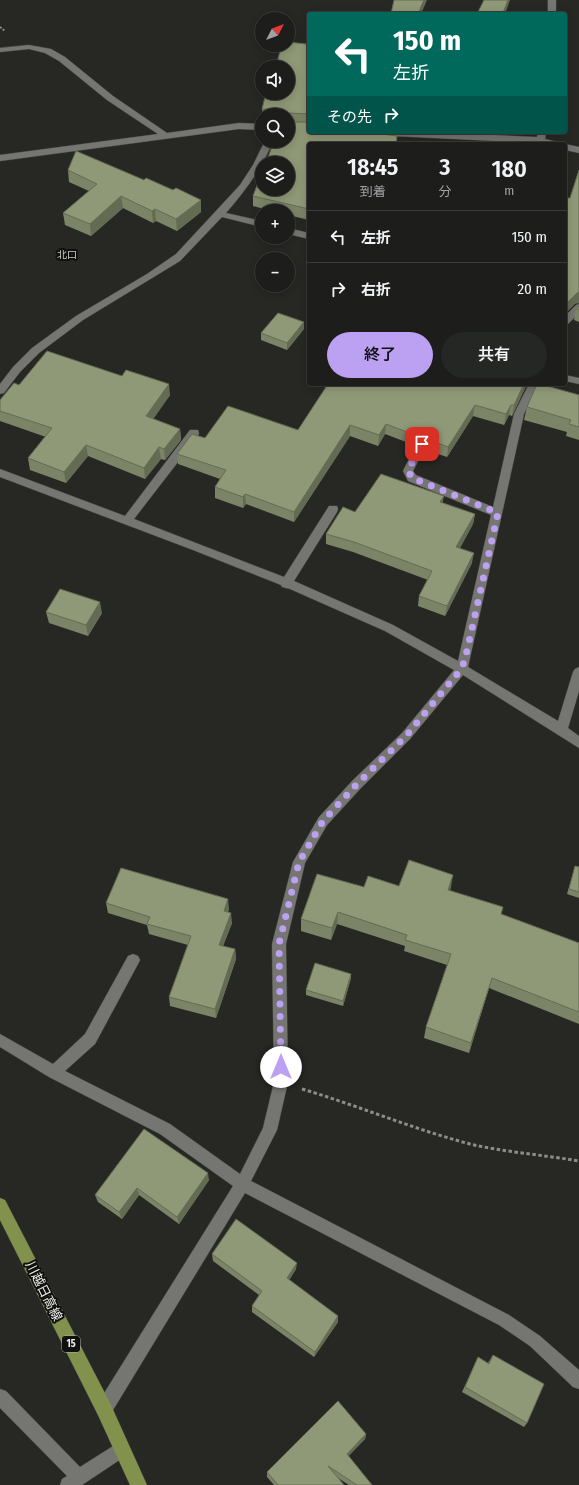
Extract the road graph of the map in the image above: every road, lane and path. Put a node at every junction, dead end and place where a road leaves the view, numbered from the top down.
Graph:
1 (552, 0) edge
2 (552, 12) edge
3 (0, 50) edge
4 (255, 126) edge
5 (456, 134) edge
6 (166, 136) junction
7 (541, 136) edge
8 (552, 142) edge
9 (567, 147) edge
10 (266, 148) edge
11 (579, 150) edge
12 (0, 158) edge
13 (220, 214) junction
14 (255, 222) edge
15 (295, 233) edge
16 (307, 236) edge
17 (579, 307) edge
18 (567, 318) edge
19 (567, 378) edge
20 (579, 381) edge
21 (533, 386) edge
22 (0, 391) edge
23 (194, 433) edge
24 (422, 444) dead end
25 (0, 473) edge
26 (333, 509) dead end
27 (498, 513) junction
28 (127, 521) junction
29 (286, 584) junction
30 (462, 668) junction
31 (579, 672) edge
32 (561, 730) junction
33 (579, 743) edge
34 (134, 960) dead end
35 (0, 1040) edge
36 (54, 1072) junction
37 (281, 1082) junction
38 (579, 1161) edge
39 (242, 1184) junction
40 (0, 1205) edge
41 (579, 1381) edge
42 (0, 1397) edge
43 (104, 1409) junction
44 (121, 1449) junction
45 (74, 1481) edge
46 (139, 1485) edge

1 - 2 street
3 - 6 street
4 - 6 street
5 - 7 street
6 - 12 street
7 - 8 street
9 - 11 street
10 - 13 street
13 - 14 street
13 - 22 street
15 - 16 street
17 - 18 street
19 - 20 street
21 - 27 street
23 - 28 street
24 - 27 street
25 - 28 street
26 - 29 street
27 - 30 street
28 - 29 street
29 - 30 street
30 - 32 street
30 - 37 street
31 - 32 street
32 - 33 street
34 - 36 street
35 - 36 street
36 - 39 street
37 - 38 path
37 - 39 street
39 - 41 street
39 - 43 street
40 - 43 main road, 川越日高線 / 15
42 - 45 street
43 - 44 main road, 川越日高線 / 15
44 - 45 street
44 - 46 main road, 川越日高線 / 15

